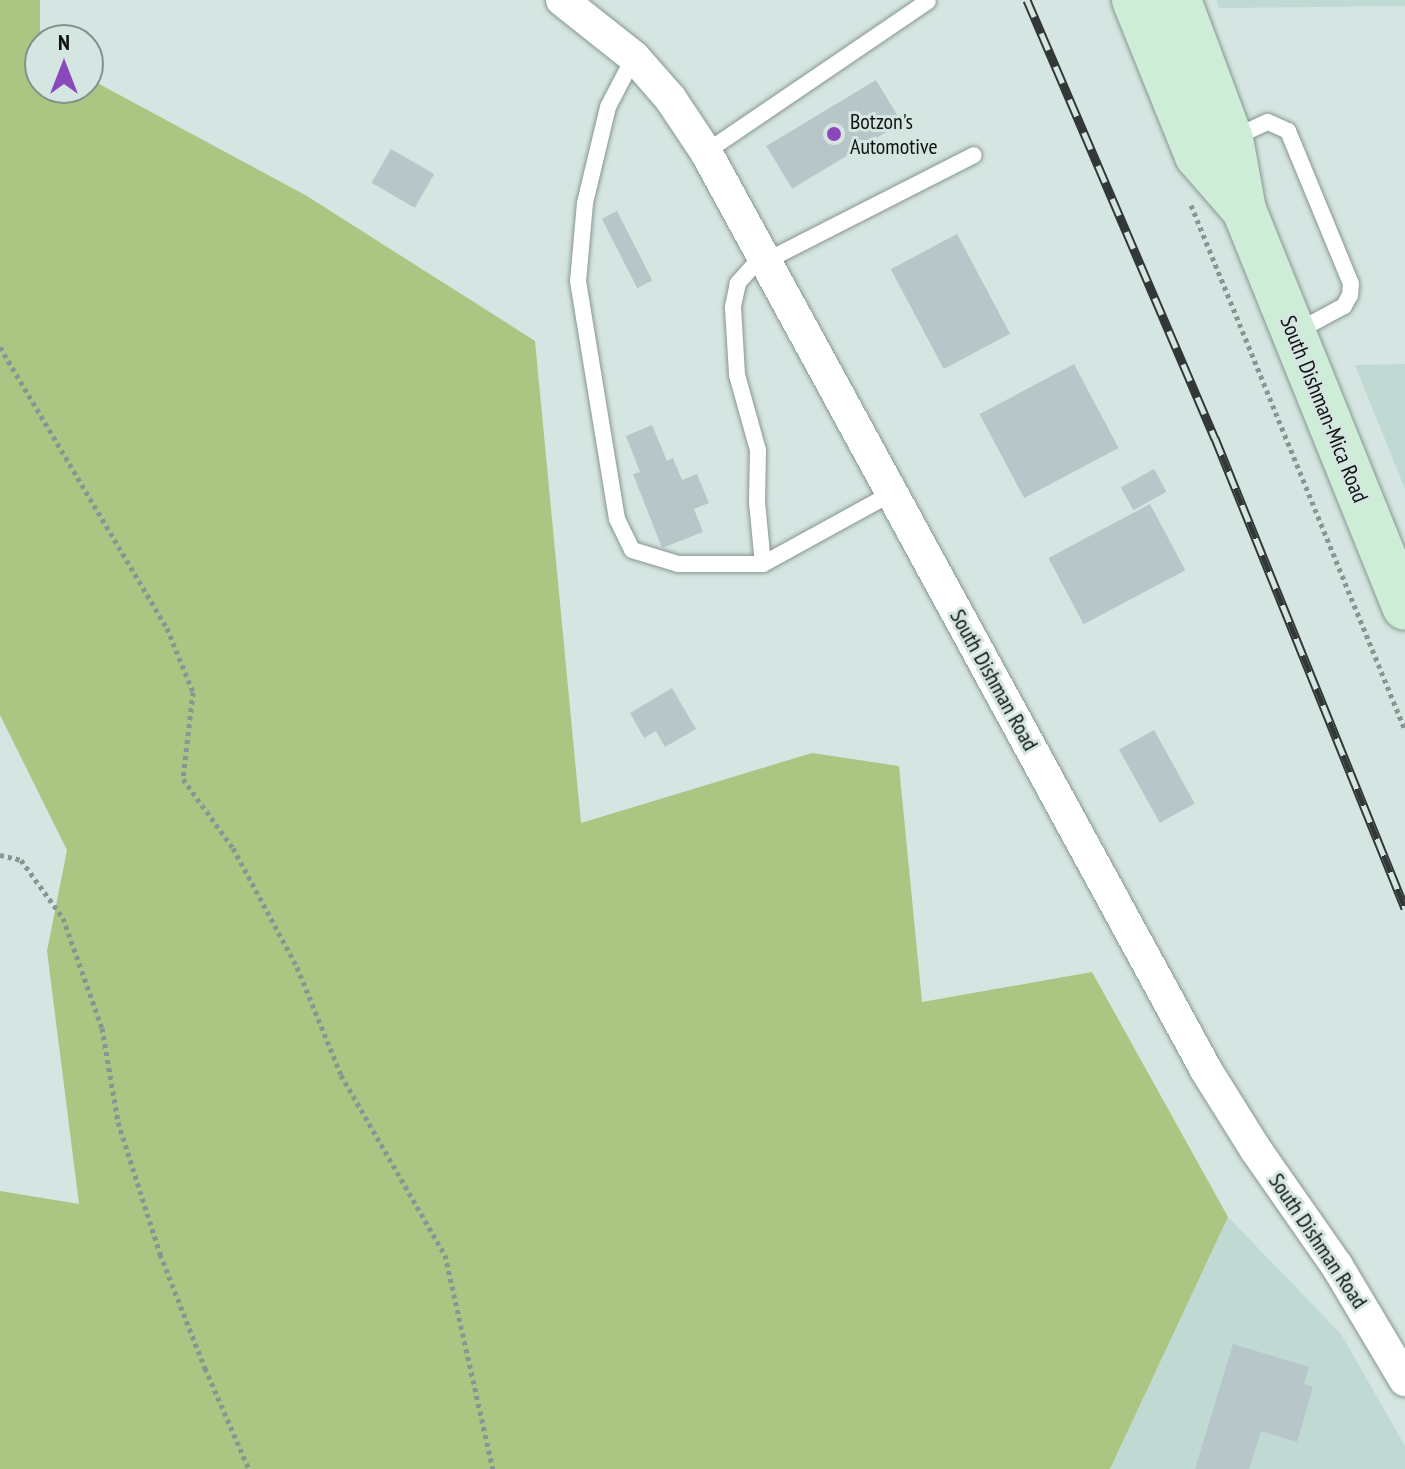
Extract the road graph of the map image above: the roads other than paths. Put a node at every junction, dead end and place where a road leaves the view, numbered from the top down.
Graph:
1 (562, 0) edge
2 (1134, 0) edge
3 (1179, 0) edge
4 (928, 1) edge
5 (634, 57) junction
6 (1231, 139) junction
7 (706, 152) junction
8 (974, 155) dead end
9 (1244, 210) junction
10 (764, 258) junction
11 (1293, 333) junction
12 (892, 493) junction
13 (763, 564) junction
14 (1405, 608) edge
15 (1405, 1380) edge

1 - 5 street, South Dishman Road
2 - 9 main road, South Dishman-Mica Road
3 - 6 main road, South Dishman-Mica Road
4 - 7 lane
5 - 7 street, South Dishman Road
5 - 13 lane
6 - 9 main road, South Dishman-Mica Road
6 - 11 lane
7 - 10 street, South Dishman Road
8 - 10 lane
9 - 11 main road, South Dishman-Mica Road
10 - 12 street, South Dishman Road
10 - 13 lane
11 - 14 main road, South Dishman-Mica Road
12 - 13 lane
12 - 15 street, South Dishman Road

